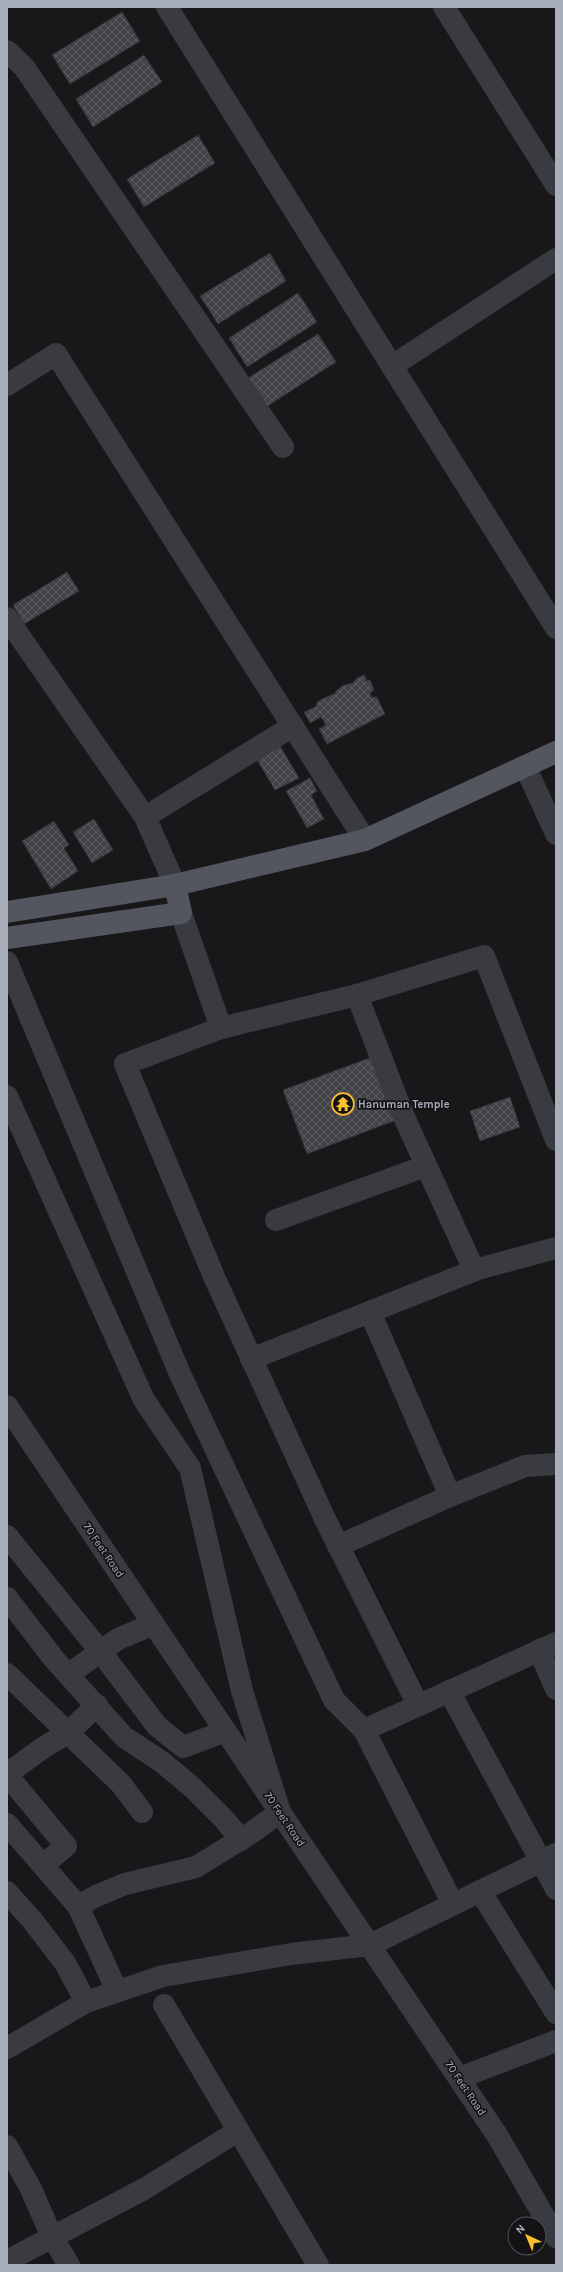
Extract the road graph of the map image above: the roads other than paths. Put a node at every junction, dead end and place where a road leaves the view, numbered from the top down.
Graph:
1 (167, 7) edge
2 (444, 7) edge
3 (7, 51) edge
4 (556, 184) edge
5 (556, 259) edge
6 (392, 366) junction
7 (7, 385) edge
8 (283, 447) dead end
9 (9, 625) edge
10 (556, 628) edge
11 (293, 726) junction
12 (556, 752) edge
13 (525, 766) junction
14 (144, 817) junction
15 (556, 834) edge
16 (365, 840) junction
17 (175, 885) junction
18 (7, 912) edge
19 (181, 913) junction
20 (7, 938) edge
21 (7, 962) edge
22 (357, 996) junction
23 (221, 1028) junction
24 (7, 1096) edge
25 (556, 1140) edge
26 (426, 1166) junction
27 (276, 1220) dead end
28 (556, 1248) edge
29 (474, 1270) junction
30 (370, 1312) junction
31 (252, 1359) junction
32 (7, 1406) edge
33 (556, 1464) edge
34 (450, 1496) junction
35 (7, 1536) edge
36 (338, 1546) junction
37 (7, 1598) edge
38 (154, 1624) junction
39 (548, 1647) edge
40 (100, 1651) junction
41 (7, 1674) edge
42 (69, 1674) junction
43 (556, 1690) edge
44 (448, 1691) junction
45 (97, 1705) junction
46 (418, 1705) junction
47 (364, 1730) junction
48 (226, 1731) junction
49 (68, 1733) junction
50 (7, 1775) edge
51 (142, 1812) dead end
52 (280, 1812) junction
53 (7, 1824) edge
54 (241, 1840) junction
55 (549, 1858) edge
56 (43, 1865) junction
57 (556, 1889) edge
58 (480, 1891) junction
59 (7, 1892) edge
60 (453, 1904) junction
61 (78, 1906) junction
62 (370, 1945) junction
63 (117, 1991) junction
64 (86, 2002) junction
65 (164, 2005) dead end
66 (556, 2013) edge
67 (556, 2041) edge
68 (7, 2048) edge
69 (459, 2078) junction
70 (238, 2130) junction
71 (7, 2146) edge
72 (52, 2237) junction
73 (556, 2237) edge
74 (7, 2261) edge
75 (69, 2265) edge
76 (318, 2265) edge

1 - 6 street
2 - 4 street
3 - 8 street
5 - 6 street
6 - 10 street
7 - 11 street
9 - 14 street
11 - 14 street
11 - 16 street
12 - 13 main road
13 - 15 street
13 - 16 main road
14 - 17 street
16 - 17 main road
17 - 18 main road
17 - 19 main road
19 - 20 main road
19 - 23 street
21 - 47 street
22 - 23 street
22 - 25 street
22 - 26 street
23 - 31 street
24 - 52 street
26 - 27 street
26 - 29 street
28 - 29 street
29 - 30 street
30 - 31 street
30 - 34 street
31 - 36 street
32 - 38 street, 70 Feet Road
33 - 34 street
34 - 36 street
35 - 40 street
36 - 46 street
37 - 42 street
38 - 40 street
38 - 48 street, 70 Feet Road
39 - 43 street
39 - 44 street
40 - 42 street
40 - 48 street
41 - 49 street
42 - 45 street
44 - 46 street
44 - 55 street
45 - 49 street
45 - 54 street
46 - 47 street
47 - 60 street
48 - 52 street, 70 Feet Road
49 - 50 street
49 - 51 street
50 - 56 street
52 - 54 street
52 - 62 street, 70 Feet Road
53 - 56 street
54 - 61 street
55 - 57 street
55 - 58 street
56 - 61 street
58 - 60 street
58 - 66 street
59 - 64 street
60 - 62 street
61 - 63 street
62 - 63 street
62 - 69 street, 70 Feet Road
63 - 64 street
64 - 68 street
65 - 70 street
67 - 69 street
69 - 73 street, 70 Feet Road
70 - 72 street
70 - 76 street
71 - 72 street
72 - 74 street
72 - 75 street

